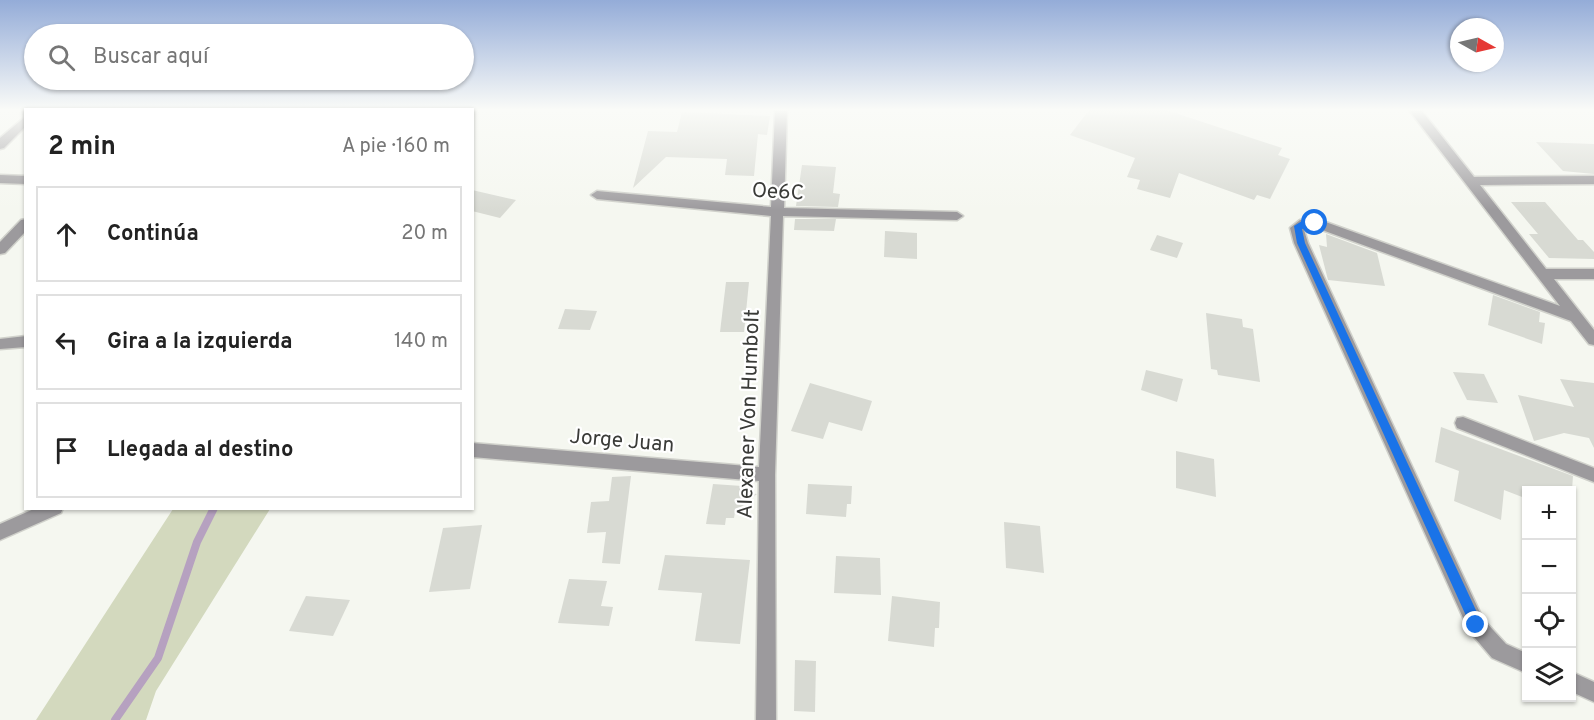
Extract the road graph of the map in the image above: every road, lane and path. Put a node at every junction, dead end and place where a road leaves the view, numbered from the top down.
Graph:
1 (779, 144) edge
2 (1441, 144) edge
3 (0, 179) edge
4 (24, 180) edge
5 (1594, 180) edge
6 (1469, 181) junction
7 (597, 195) dead end
8 (776, 212) junction
9 (957, 216) dead end
10 (24, 225) edge
11 (0, 250) edge
12 (1542, 274) junction
13 (1594, 274) edge
14 (1575, 316) junction
15 (1594, 340) edge
16 (24, 341) edge
17 (0, 344) edge
18 (1463, 423) dead end
19 (474, 450) edge
20 (1594, 475) edge
21 (767, 476) junction
22 (50, 510) edge
23 (0, 532) edge
24 (1522, 661) edge
25 (1576, 684) edge
26 (1594, 692) edge
27 (766, 720) edge

1 - 8 street, Alexaner Von Humbolt
2 - 6 street
3 - 4 street
5 - 6 street
6 - 12 street
7 - 8 street, Oe6C
8 - 9 street, Oe6C
8 - 21 street, Alexaner Von Humbolt
10 - 11 street
12 - 13 street
12 - 14 street
14 - 15 street
14 - 24 street
16 - 17 street
18 - 20 street
19 - 21 street, Jorge Juan
21 - 27 street, Alexaner Von Humbolt
22 - 23 street
25 - 26 street

